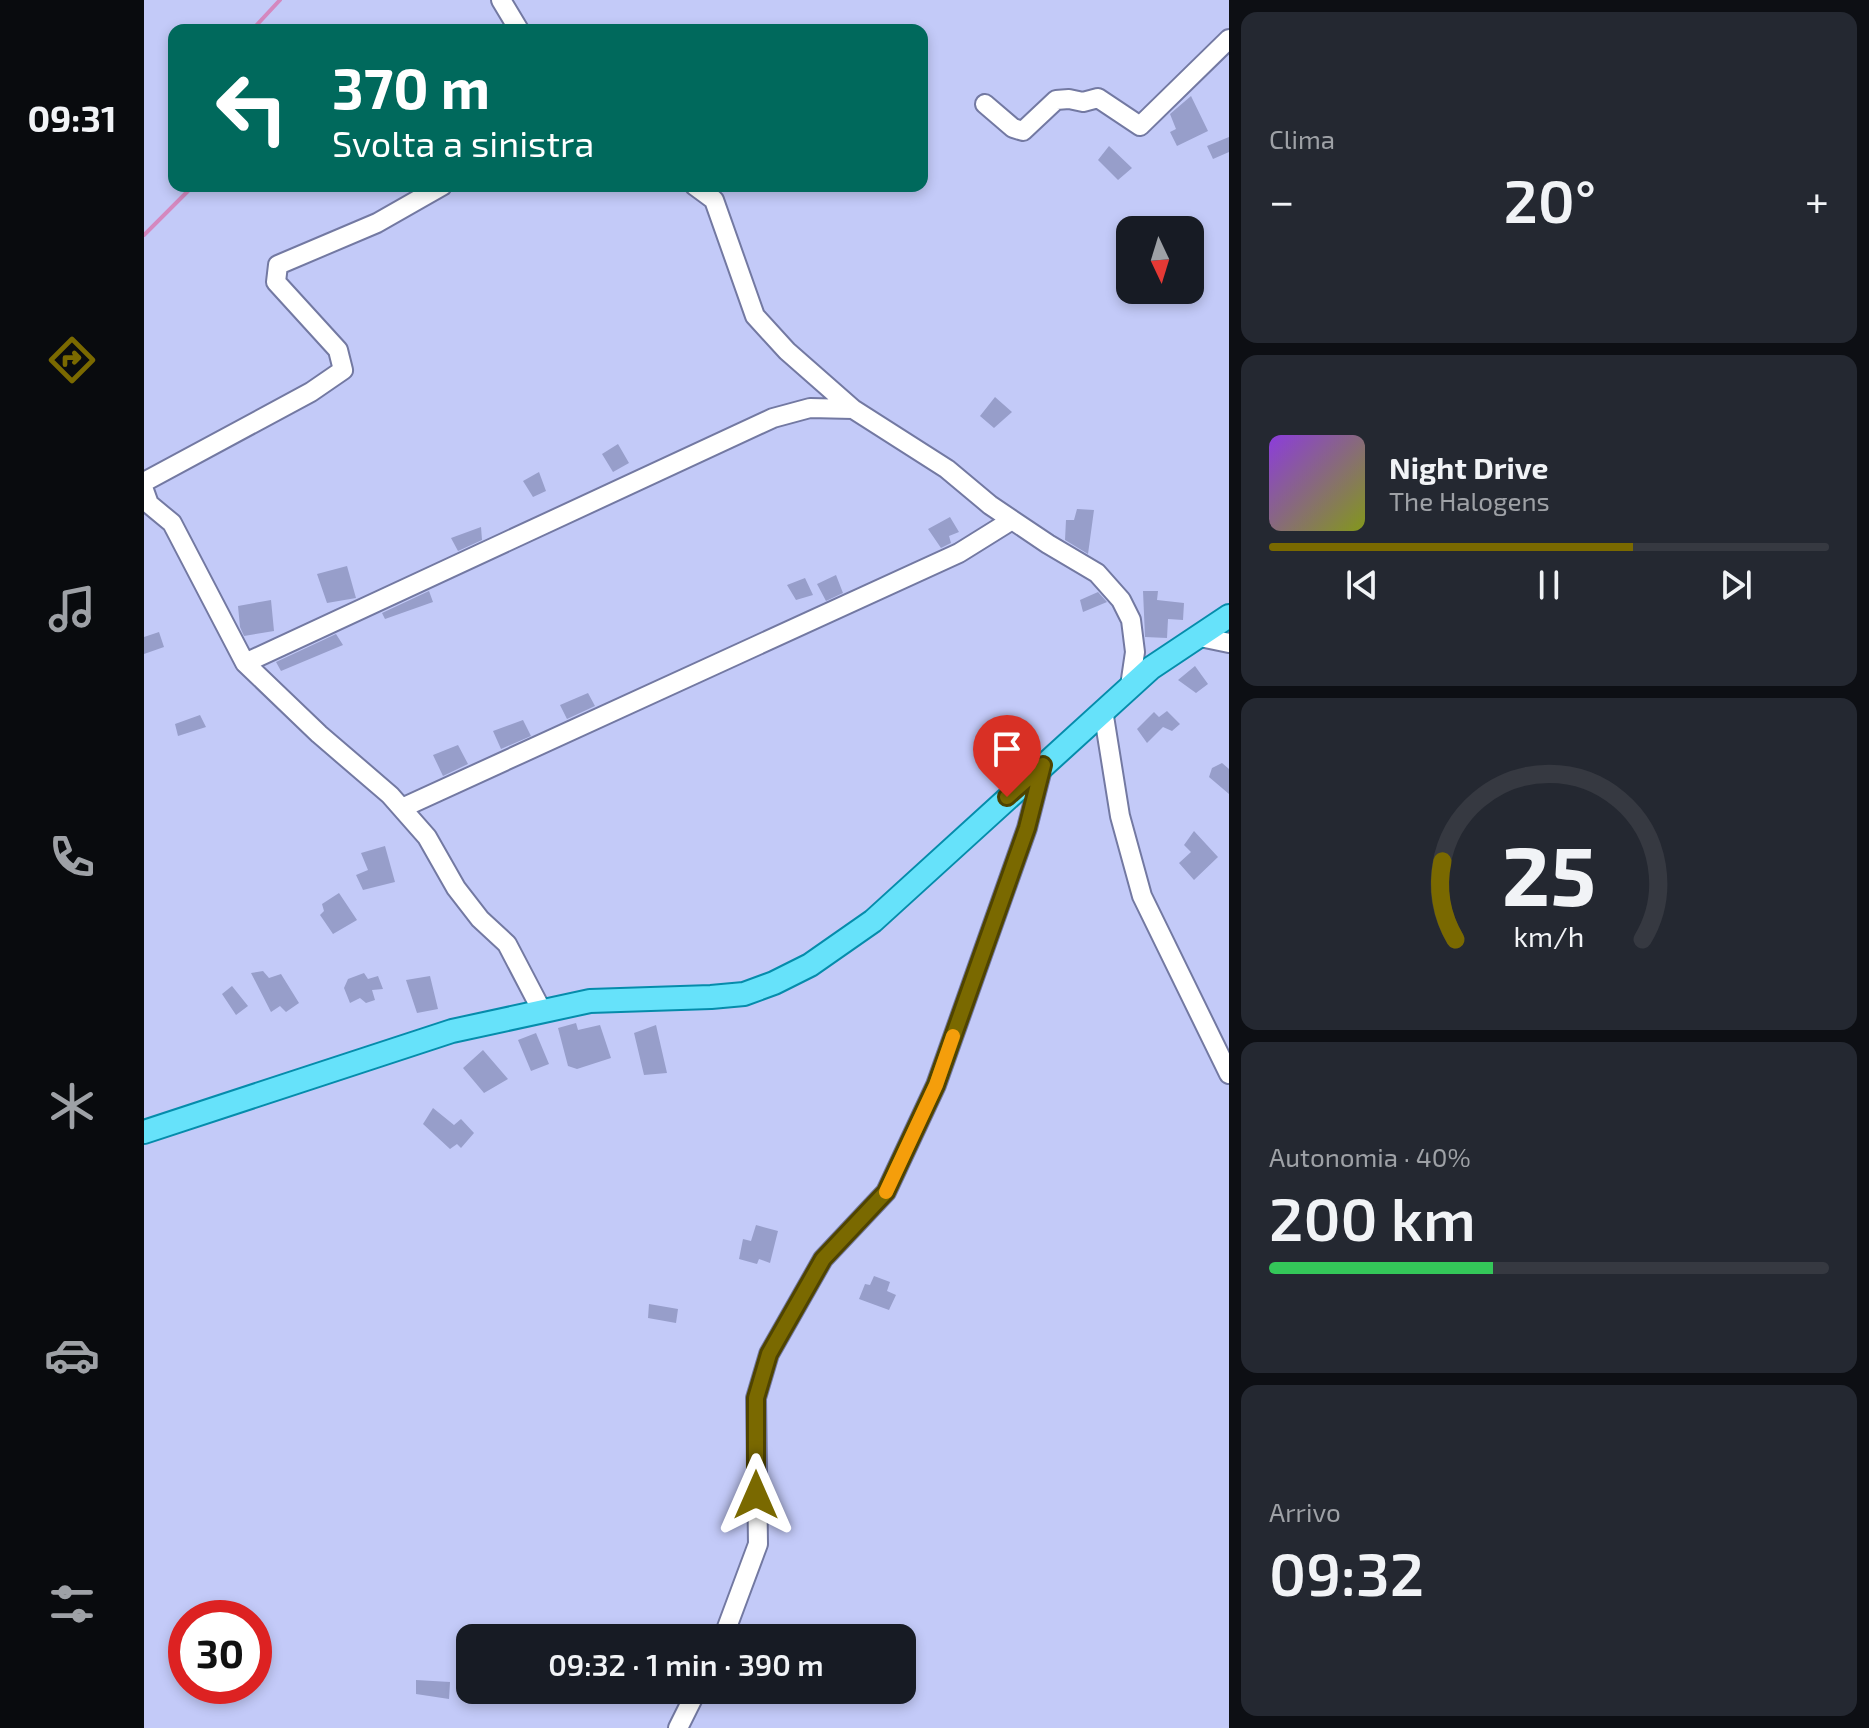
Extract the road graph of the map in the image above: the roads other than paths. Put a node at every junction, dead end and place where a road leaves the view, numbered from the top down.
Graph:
1 (501, 0) edge
2 (515, 24) edge
3 (1229, 39) edge
4 (985, 104) dead end
5 (431, 192) edge
6 (703, 192) edge
7 (853, 409) junction
8 (144, 482) edge
9 (144, 490) edge
10 (1012, 520) junction
11 (1229, 616) edge
12 (1200, 637) junction
13 (1229, 643) edge
14 (245, 663) junction
15 (1130, 686) junction
16 (1103, 710) junction
17 (1043, 765) junction
18 (402, 808) junction
19 (542, 1011) junction
20 (1229, 1074) edge
21 (144, 1132) edge
22 (728, 1624) edge
23 (690, 1704) edge
24 (678, 1728) edge

1 - 2 street
3 - 4 street
5 - 8 street
6 - 7 street
7 - 10 street
7 - 14 street
9 - 14 street
10 - 15 street
10 - 18 street
11 - 12 main road
12 - 13 street
12 - 15 main road
14 - 18 street
15 - 16 main road
16 - 17 main road
16 - 20 street
17 - 19 main road
17 - 22 street
18 - 19 street
19 - 21 main road
23 - 24 street

